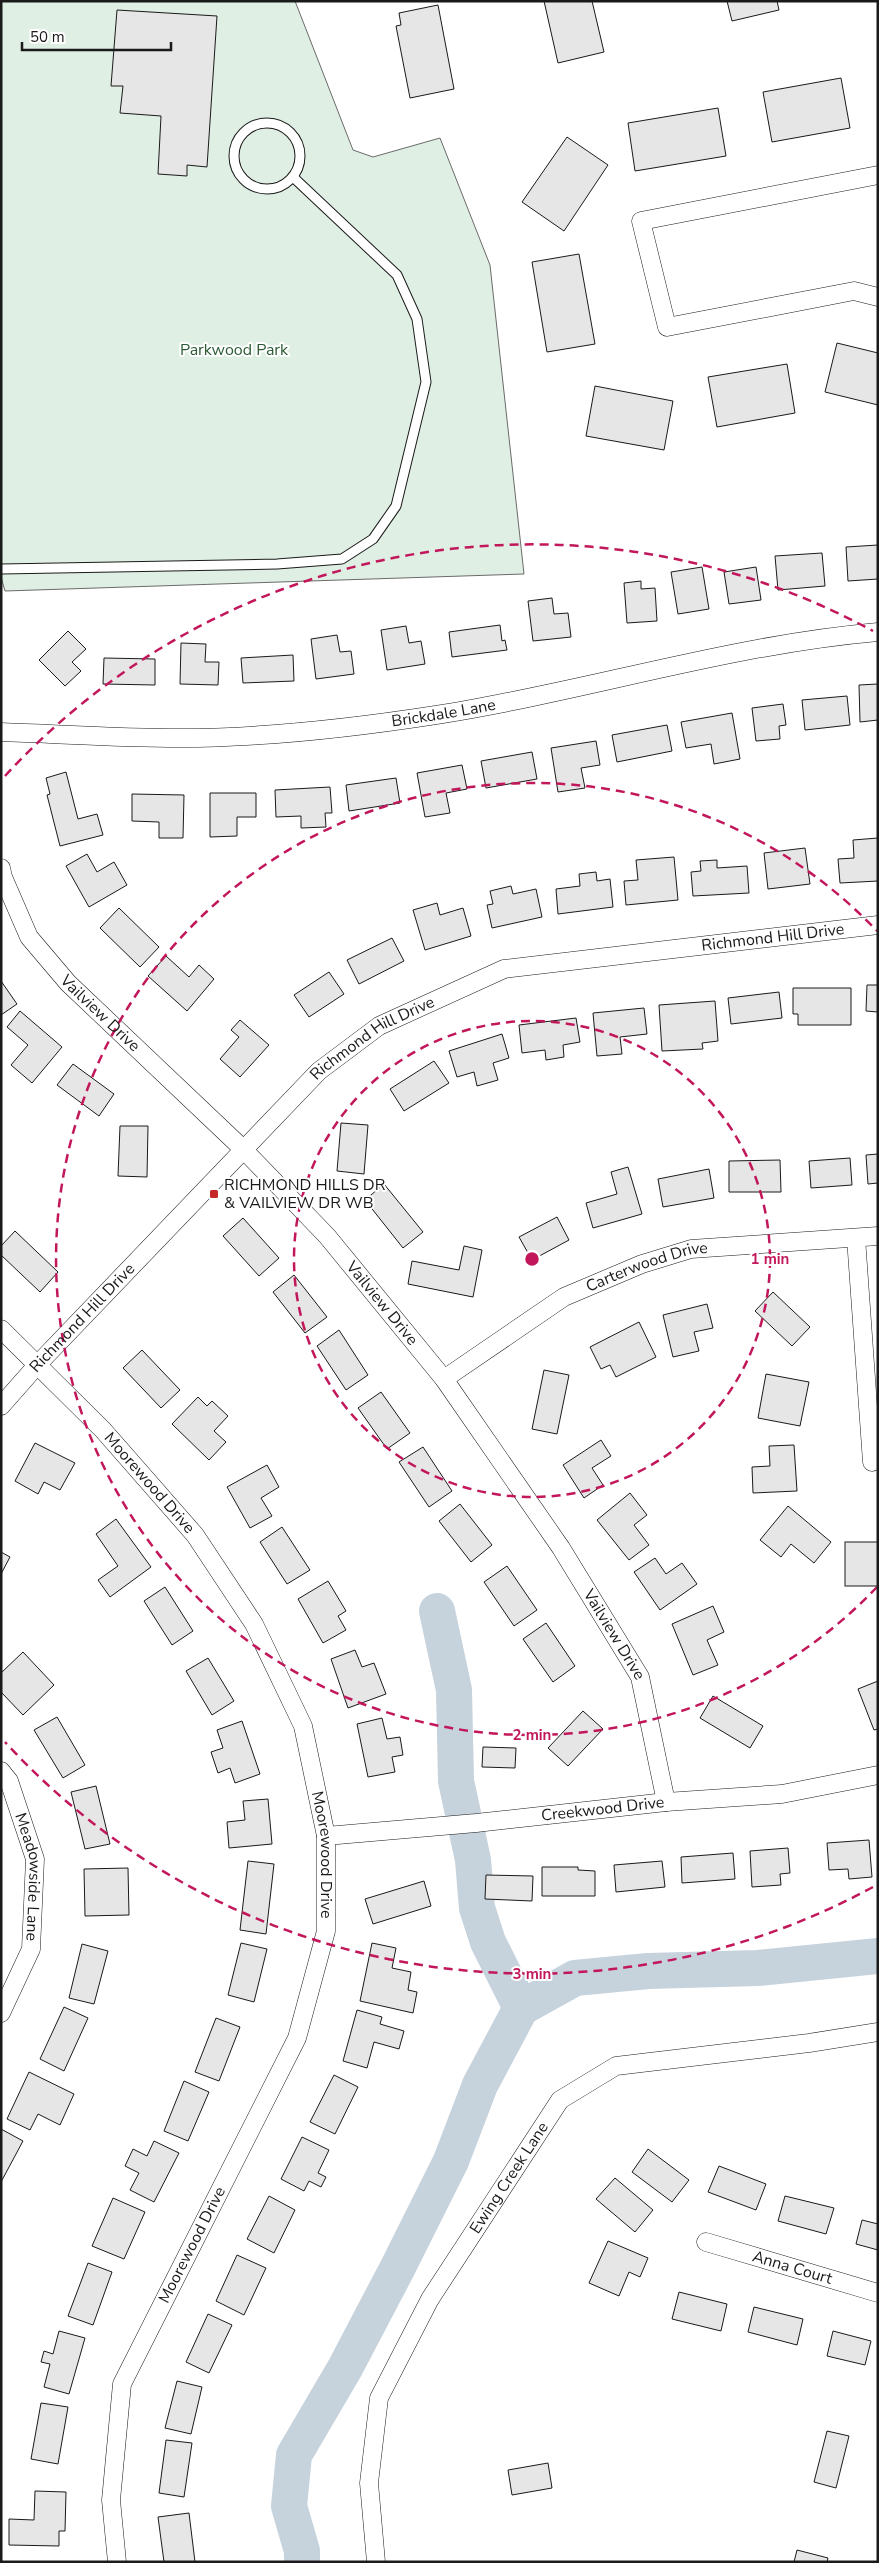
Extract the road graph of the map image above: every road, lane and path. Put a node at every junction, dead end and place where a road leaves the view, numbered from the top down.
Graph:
1 (878, 175) edge
2 (293, 177) junction
3 (878, 297) edge
4 (1, 569) edge
5 (878, 632) edge
6 (1, 732) edge
7 (1, 868) edge
8 (878, 925) edge
9 (243, 1150) junction
10 (878, 1236) edge
11 (856, 1238) junction
12 (1, 1329) edge
13 (38, 1364) junction
14 (444, 1379) junction
15 (1, 1406) edge
16 (872, 1462) dead end
17 (1, 1771) edge
18 (878, 1774) edge
19 (666, 1802) junction
20 (326, 1836) junction
21 (1, 2013) edge
22 (878, 2032) edge
23 (706, 2242) dead end
24 (878, 2293) edge
25 (117, 2562) edge
26 (376, 2562) edge

1 - 3 street
2 - 2 lane
2 - 4 lane
5 - 6 street, Brickdale Lane
7 - 9 street, Vailview Drive
8 - 9 street, Richmond Hill Drive
9 - 13 street, Richmond Hill Drive
9 - 14 street, Vailview Drive
10 - 11 street, Carterwood Drive
11 - 14 street, Carterwood Drive
11 - 16 street
12 - 13 street, Moorewood Drive
13 - 15 street, Richmond Hill Drive
13 - 20 street, Moorewood Drive
14 - 19 street, Vailview Drive
17 - 21 street, Meadowside Lane
18 - 19 street, Creekwood Drive
19 - 20 street, Creekwood Drive
20 - 25 street, Moorewood Drive
22 - 26 street, Ewing Creek Lane
23 - 24 street, Anna Court

